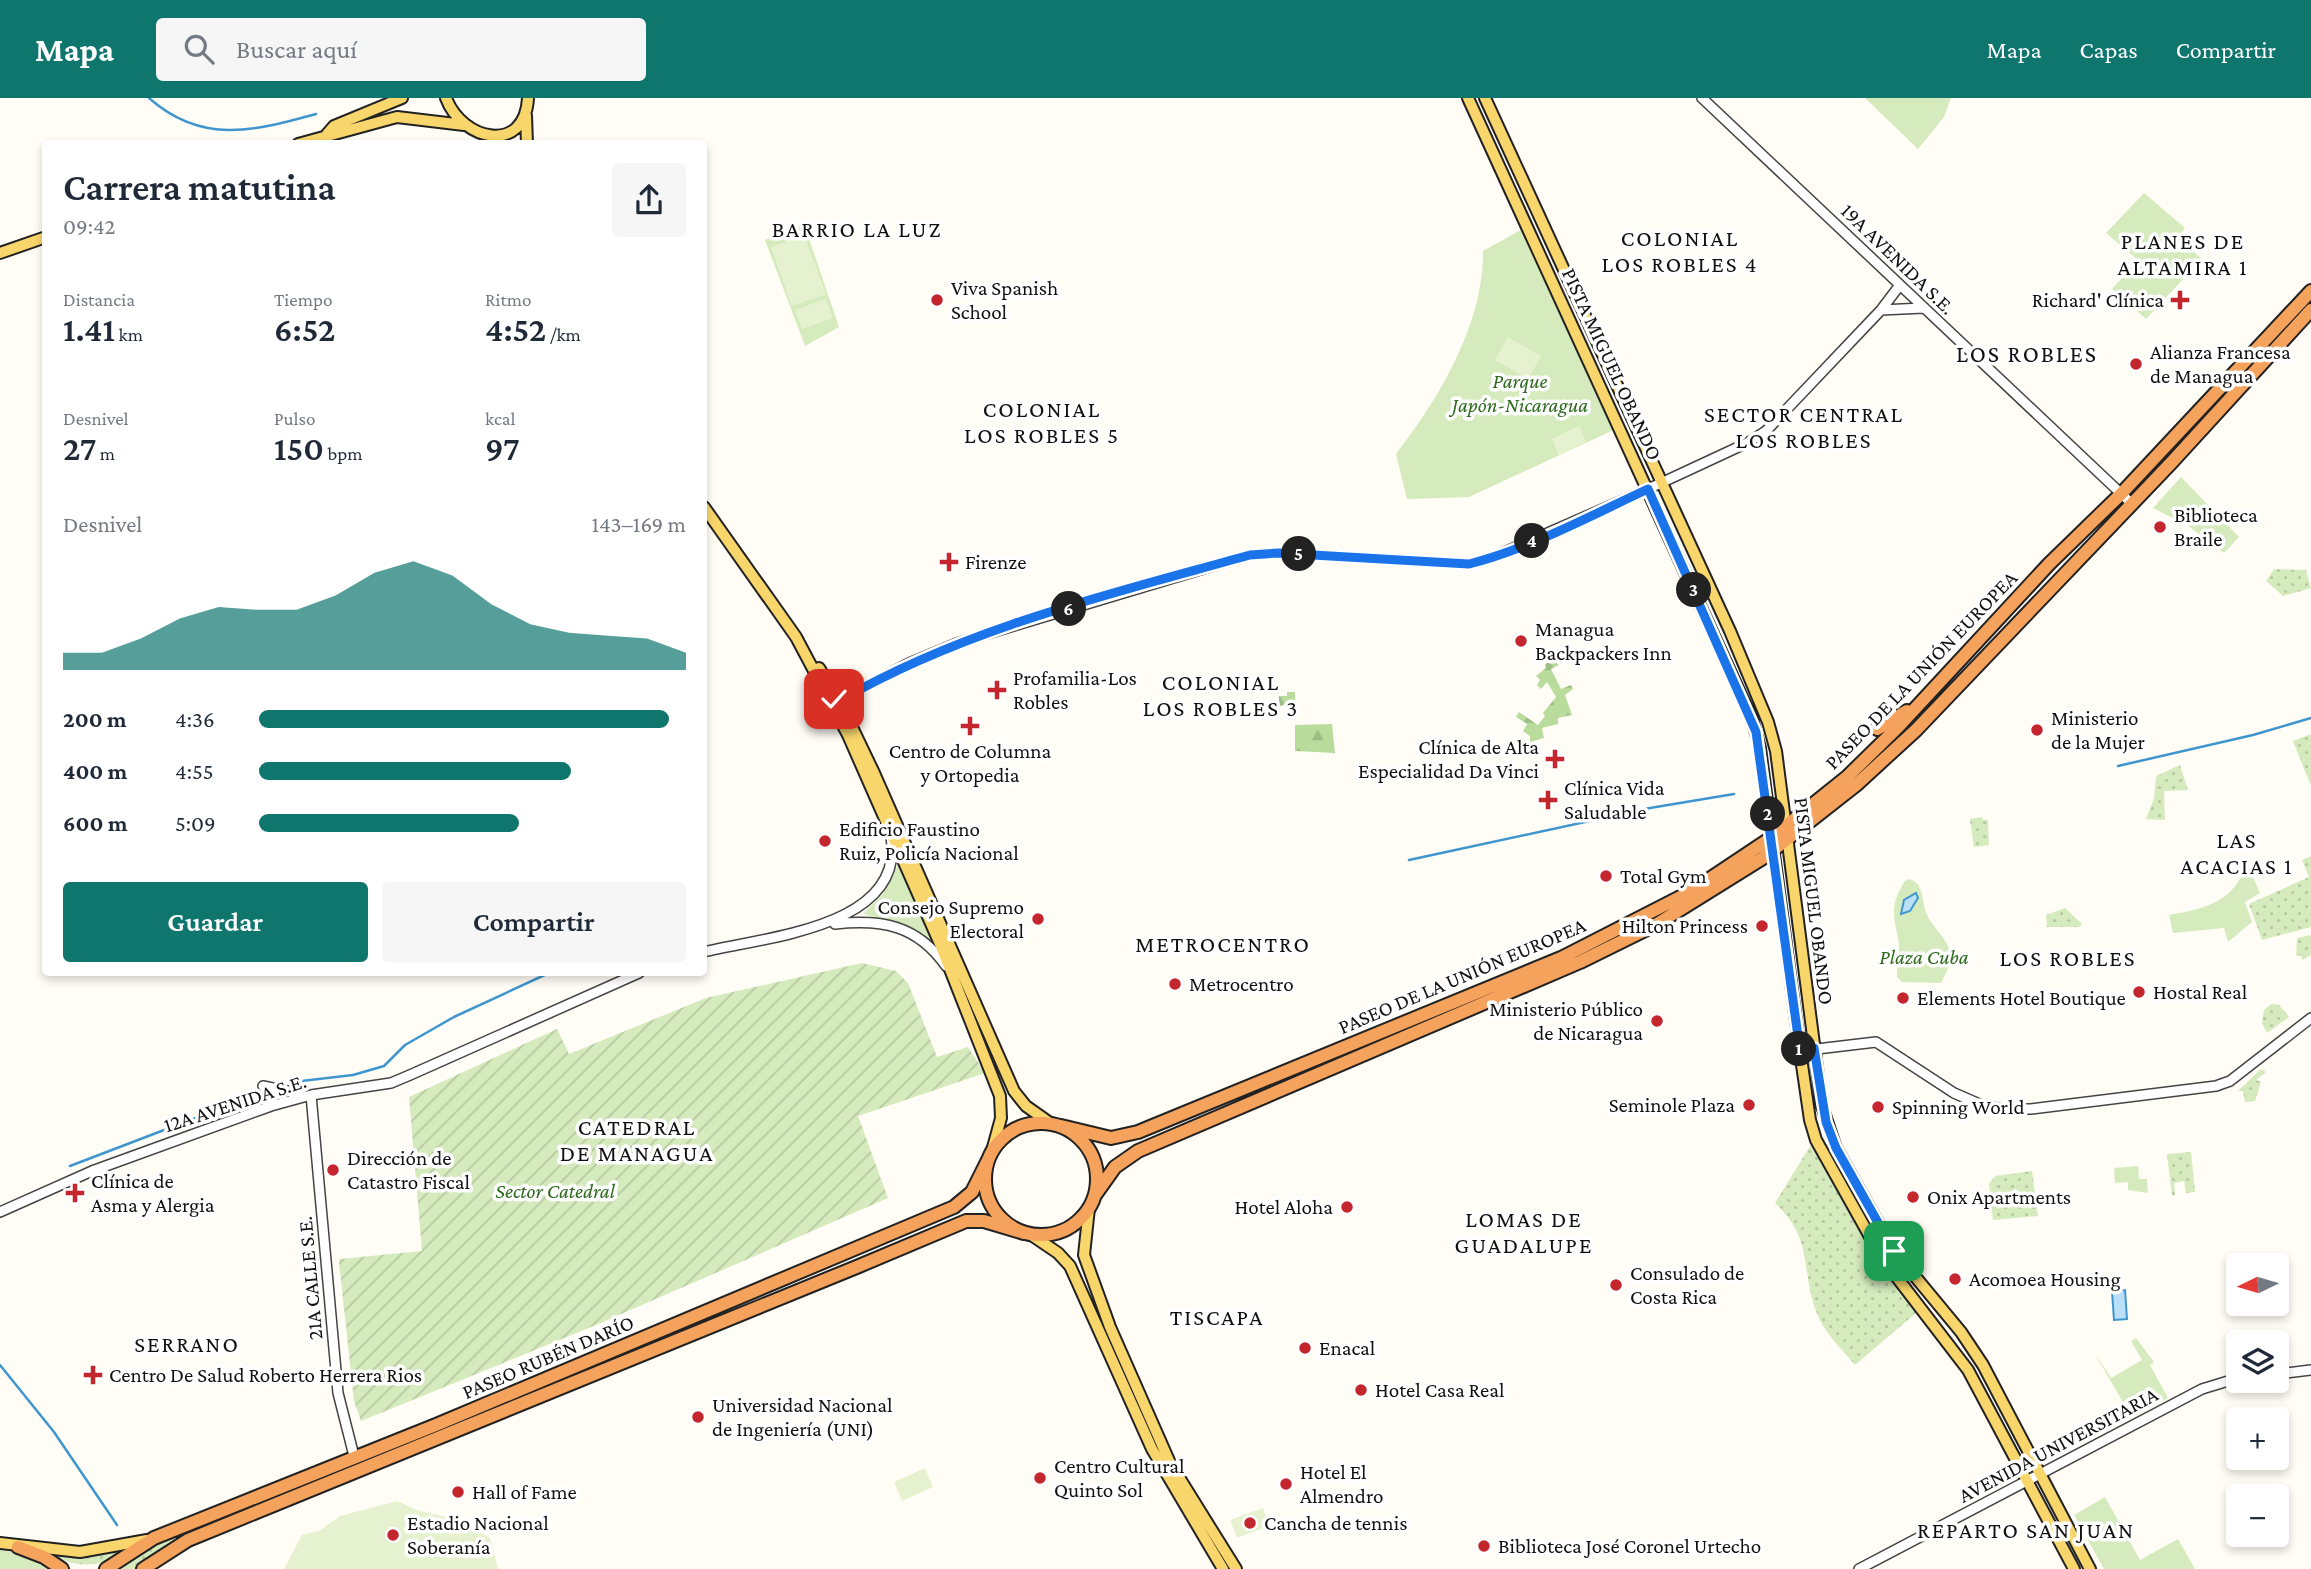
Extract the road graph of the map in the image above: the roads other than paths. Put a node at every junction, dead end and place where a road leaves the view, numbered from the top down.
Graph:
1 (402, 98) edge
2 (446, 98) edge
3 (1468, 98) edge
4 (1485, 98) edge
5 (1702, 98) edge
6 (528, 102) edge
7 (469, 129) junction
8 (327, 134) junction
9 (310, 140) edge
10 (489, 140) edge
11 (526, 140) edge
12 (42, 238) edge
13 (0, 253) edge
14 (1900, 285) junction
15 (2311, 291) edge
16 (1923, 308) junction
17 (1881, 310) junction
18 (2311, 310) edge
19 (1662, 482) junction
20 (1648, 489) junction
21 (2121, 494) junction
22 (2131, 503) junction
23 (707, 511) edge
24 (810, 659) junction
25 (1938, 686) junction
26 (839, 701) junction
27 (1877, 729) dead end
28 (853, 746) junction
29 (890, 832) junction
30 (1786, 833) junction
31 (1772, 844) junction
32 (816, 926) junction
33 (707, 951) edge
34 (1548, 963) junction
35 (950, 972) junction
36 (632, 976) edge
37 (1465, 996) junction
38 (1464, 1011) junction
39 (2311, 1018) edge
40 (1380, 1046) junction
41 (1814, 1048) junction
42 (1800, 1051) junction
43 (263, 1086) dead end
44 (311, 1095) junction
45 (1055, 1124) junction
46 (990, 1156) junction
47 (1095, 1195) junction
48 (1089, 1208) junction
49 (0, 1212) edge
50 (1027, 1233) junction
51 (2311, 1370) edge
52 (2289, 1373) edge
53 (2226, 1382) edge
54 (436, 1425) junction
55 (354, 1456) junction
56 (359, 1470) junction
57 (2040, 1475) junction
58 (2027, 1481) junction
59 (286, 1485) junction
60 (300, 1495) junction
61 (211, 1516) junction
62 (226, 1523) junction
63 (153, 1538) junction
64 (0, 1543) edge
65 (18, 1547) junction
66 (62, 1569) edge
67 (106, 1569) edge
68 (143, 1569) edge
69 (1223, 1569) edge
70 (1236, 1569) edge
71 (1859, 1569) edge
72 (2074, 1569) edge
73 (2090, 1569) edge

1 - 8 main road
2 - 7 main road
3 - 20 main road, PISTA MIGUEL OBANDO
4 - 19 main road, PISTA MIGUEL OBANDO
5 - 14 street, 19A AVENIDA S.E.
6 - 7 main road
6 - 11 main road
7 - 8 main road
7 - 10 main road
8 - 9 main road
12 - 13 main road
14 - 16 street, 19A AVENIDA S.E.
14 - 17 street
15 - 21 highway, PASEO DE LA UNIÓN EUROPEA
16 - 17 street
16 - 21 street, 19A AVENIDA S.E.
17 - 19 street
18 - 22 highway, PASEO DE LA UNIÓN EUROPEA
19 - 20 street
19 - 30 main road, PISTA MIGUEL OBANDO
20 - 26 street
20 - 31 main road, PISTA MIGUEL OBANDO
21 - 22 street, 19A AVENIDA S.E.
21 - 25 highway, PASEO DE LA UNIÓN EUROPEA
22 - 30 highway, PASEO DE LA UNIÓN EUROPEA
23 - 24 main road
24 - 26 main road
24 - 28 main road
25 - 27 highway
25 - 30 highway, PASEO DE LA UNIÓN EUROPEA
26 - 28 main road
26 - 45 main road
28 - 29 main road
29 - 32 street
29 - 35 main road
30 - 31 highway, PASEO DE LA UNIÓN EUROPEA
30 - 41 main road, PISTA MIGUEL OBANDO
31 - 34 highway, PASEO DE LA UNIÓN EUROPEA
31 - 38 highway, PASEO DE LA UNIÓN EUROPEA
31 - 42 main road, PISTA MIGUEL OBANDO
32 - 33 street
32 - 35 street
34 - 37 highway, PASEO DE LA UNIÓN EUROPEA
34 - 38 highway
35 - 46 main road
36 - 44 street, 12A AVENIDA S.E.
37 - 40 highway
37 - 45 highway, PASEO DE LA UNIÓN EUROPEA
38 - 40 highway, PASEO DE LA UNIÓN EUROPEA
39 - 41 street
40 - 47 highway, PASEO DE LA UNIÓN EUROPEA
41 - 42 street
41 - 57 main road, PISTA MIGUEL OBANDO
42 - 58 main road, PISTA MIGUEL OBANDO
43 - 44 street
44 - 49 street, 12A AVENIDA S.E.
44 - 55 street, 21A CALLE S.E.
45 - 46 highway
45 - 47 highway
46 - 50 highway
46 - 54 highway, PASEO RUBÉN DARÍO
47 - 48 highway
48 - 50 highway
48 - 70 main road
50 - 56 highway, PASEO RUBÉN DARÍO
50 - 69 main road
51 - 52 street
53 - 57 street, AVENIDA UNIVERSITARIA
54 - 55 highway, PASEO RUBÉN DARÍO
54 - 56 highway
55 - 56 highway
55 - 59 highway, PASEO RUBÉN DARÍO
55 - 60 highway
56 - 60 highway, PASEO RUBÉN DARÍO
57 - 58 street, AVENIDA UNIVERSITARIA
57 - 73 main road, PISTA MIGUEL OBANDO
58 - 71 street, AVENIDA UNIVERSITARIA
58 - 72 main road, PISTA MIGUEL OBANDO
59 - 61 highway, PASEO RUBÉN DARÍO
59 - 62 highway
60 - 62 highway, PASEO RUBÉN DARÍO
61 - 62 highway
61 - 63 highway, PASEO RUBÉN DARÍO
62 - 68 highway, PASEO RUBÉN DARÍO
63 - 65 main road
63 - 67 highway, PASEO RUBÉN DARÍO
64 - 65 main road
65 - 66 highway

